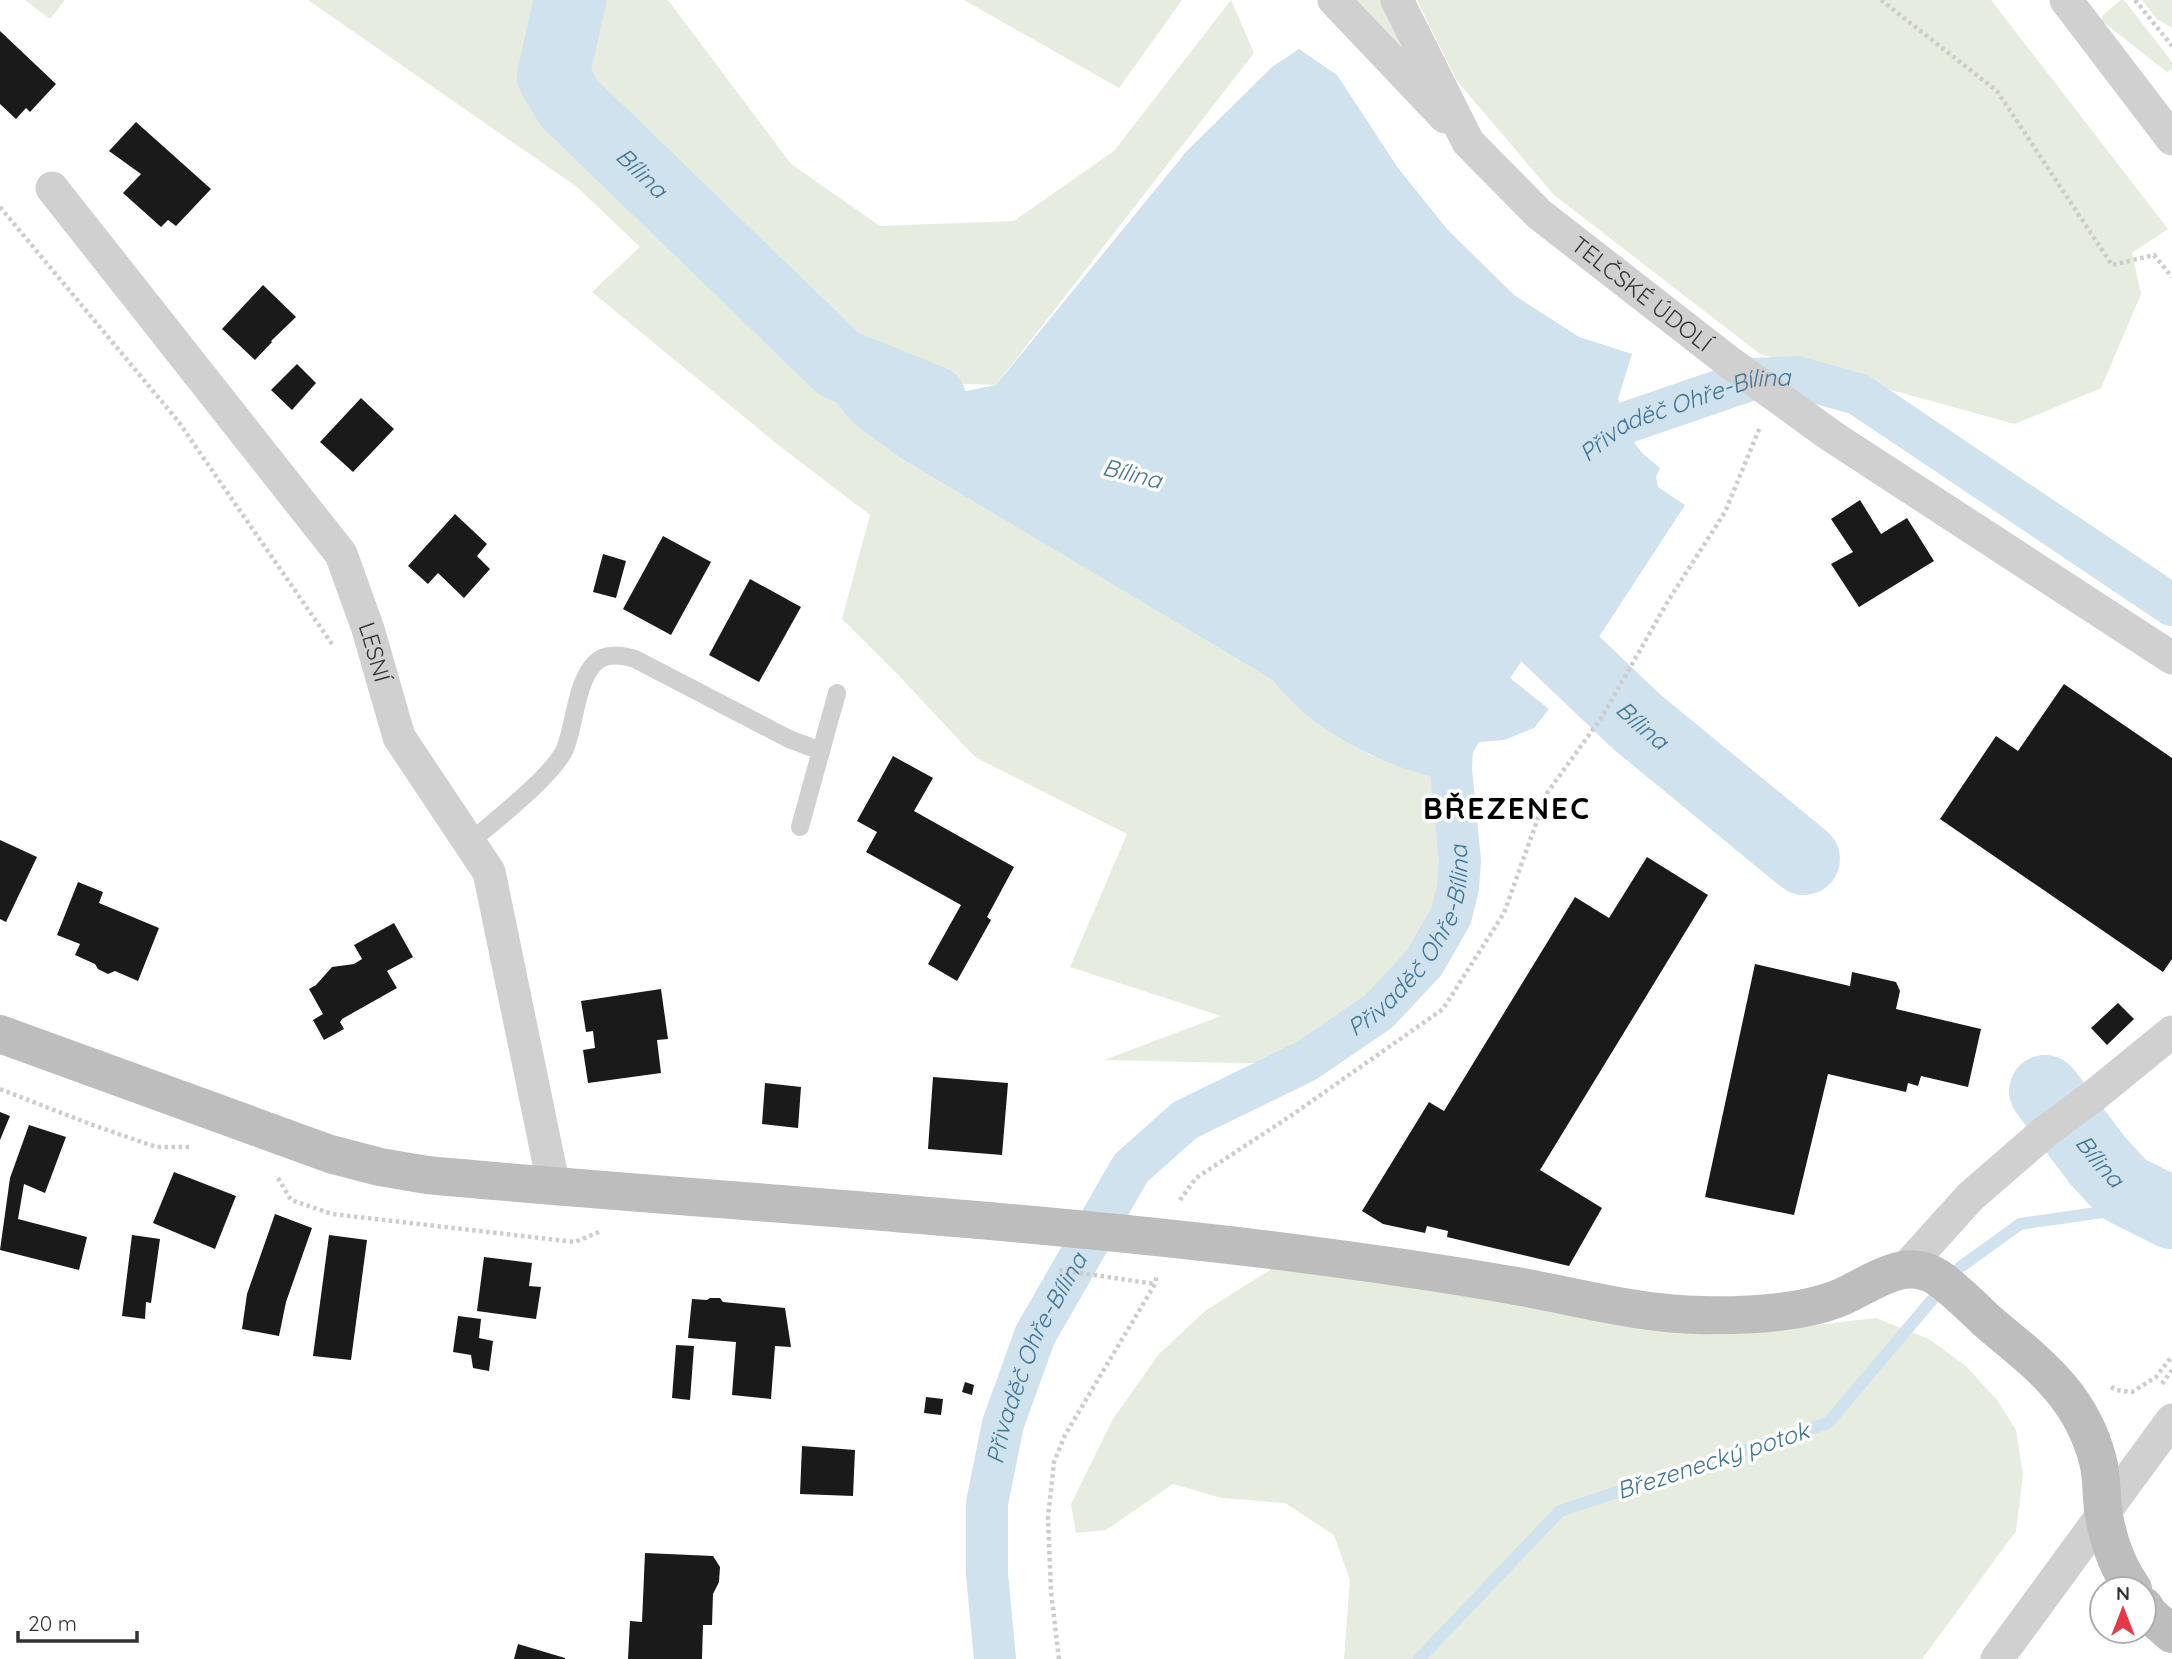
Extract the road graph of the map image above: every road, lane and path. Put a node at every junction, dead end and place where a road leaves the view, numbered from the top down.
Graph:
1 (1334, 0) edge
2 (1397, 0) edge
3 (1881, 0) edge
4 (2066, 0) edge
5 (2135, 0) edge
6 (2172, 46) edge
7 (2172, 139) edge
8 (1468, 142) junction
9 (52, 188) dead end
10 (0, 207) edge
11 (2172, 277) edge
12 (1794, 410) junction
13 (337, 652) dead end
14 (2172, 658) edge
15 (837, 693) dead end
16 (821, 751) junction
17 (800, 827) dead end
18 (469, 843) junction
19 (2172, 1032) edge
20 (0, 1034) edge
21 (554, 1187) junction
22 (1159, 1239) junction
23 (1052, 1269) dead end
24 (1931, 1279) junction
25 (1155, 1284) junction
26 (2166, 1364) dead end
27 (2172, 1368) edge
28 (2172, 1420) edge
29 (2103, 1512) junction
30 (2124, 1575) edge
31 (2158, 1622) edge
32 (2172, 1634) edge
33 (1059, 1659) edge
34 (1997, 1659) edge

1 - 8 street
2 - 8 street, TELČSKÉ ÚDOLÍ
3 - 11 path
4 - 7 street
5 - 6 path
8 - 12 street, TELČSKÉ ÚDOLÍ
9 - 18 street, LESNÍ
10 - 13 path
12 - 14 street, TELČSKÉ ÚDOLÍ
12 - 22 path
15 - 16 lane
16 - 17 lane
16 - 18 lane
18 - 21 street, LESNÍ
19 - 24 street
20 - 21 street
21 - 22 street
22 - 24 street
22 - 25 path
23 - 25 path
24 - 29 street
25 - 33 path
26 - 27 path
28 - 29 street
29 - 30 street
29 - 34 street
31 - 32 street

